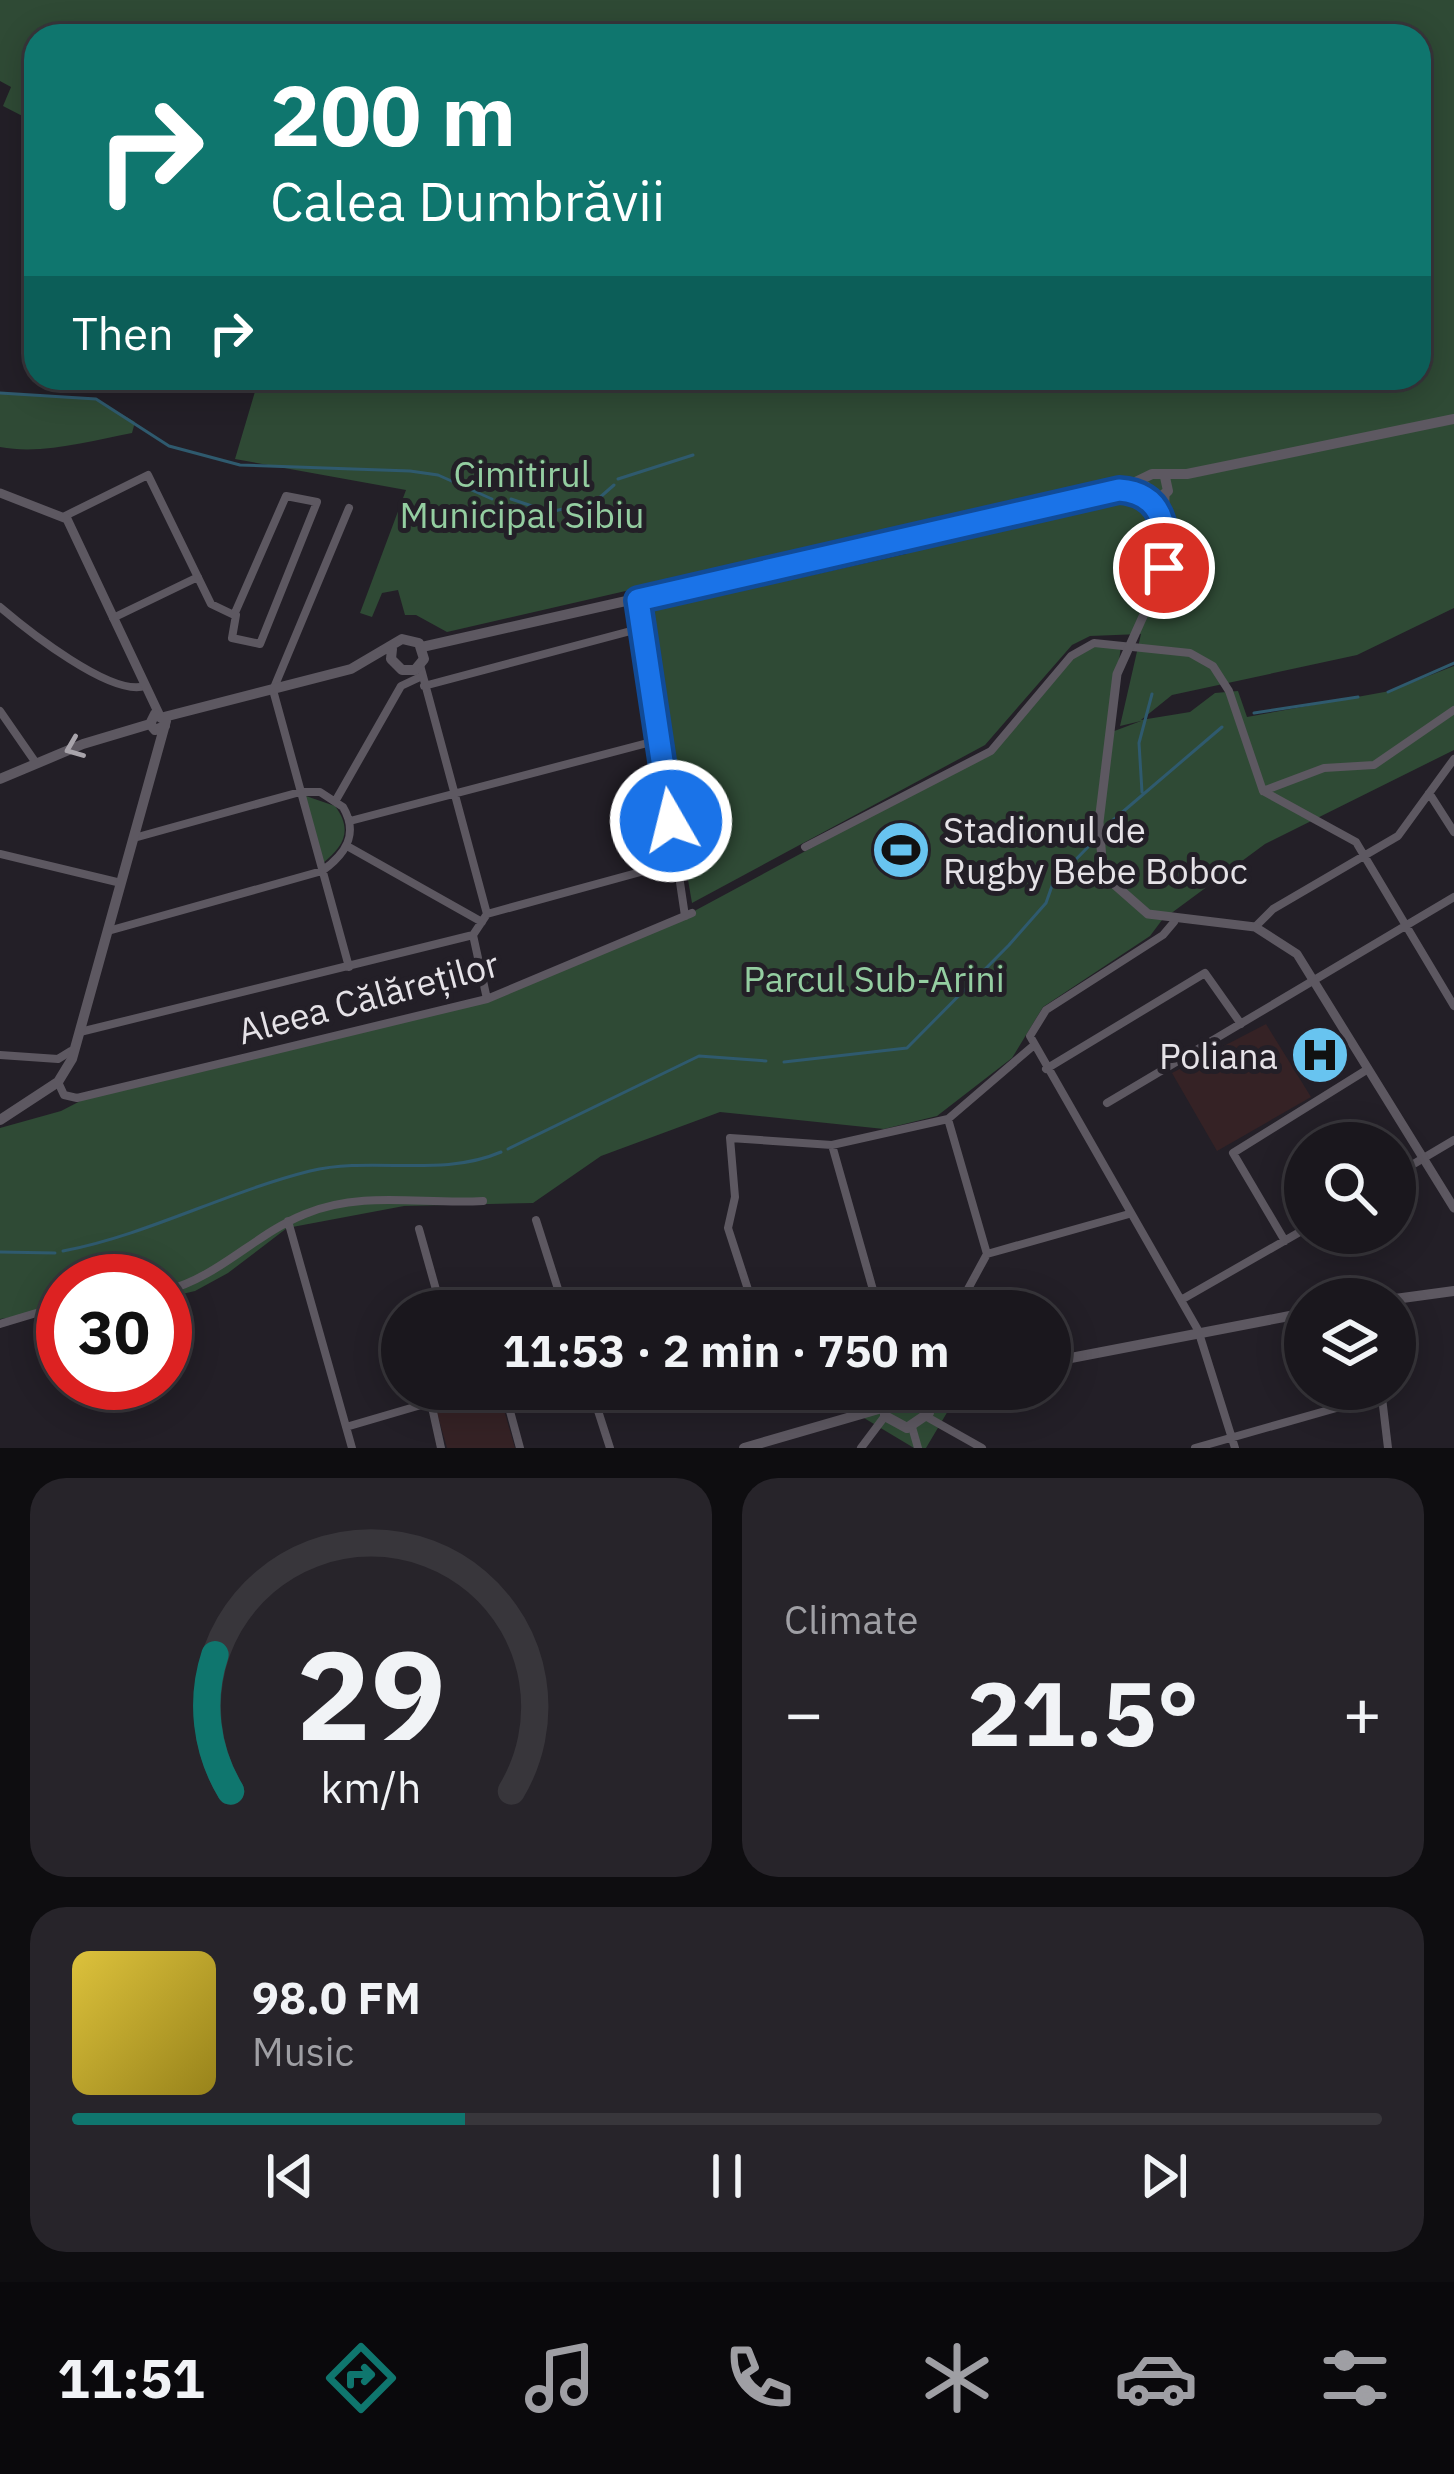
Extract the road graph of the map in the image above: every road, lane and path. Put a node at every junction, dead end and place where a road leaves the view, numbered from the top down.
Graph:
1 (1454, 419) edge
2 (1157, 488) junction
3 (0, 493) edge
4 (349, 508) dead end
5 (65, 516) junction
6 (198, 577) junction
7 (638, 600) junction
8 (0, 607) edge
9 (236, 615) junction
10 (113, 618) junction
11 (642, 628) junction
12 (1127, 645) junction
13 (392, 649) junction
14 (351, 669) junction
15 (415, 669) junction
16 (401, 686) junction
17 (273, 690) junction
18 (148, 692) junction
19 (1454, 710) edge
20 (0, 711) edge
21 (158, 721) junction
22 (659, 740) junction
23 (1454, 759) edge
24 (36, 764) junction
25 (0, 779) edge
26 (1263, 791) junction
27 (300, 792) junction
28 (1429, 793) junction
29 (454, 796) junction
30 (336, 800) junction
31 (350, 821) junction
32 (1454, 832) edge
33 (132, 839) junction
34 (347, 847) junction
35 (806, 847) dead end
36 (0, 854) edge
37 (1365, 856) junction
38 (677, 862) junction
39 (322, 872) junction
40 (121, 883) junction
41 (1454, 897) edge
42 (484, 918) junction
43 (1174, 922) junction
44 (1406, 926) junction
45 (1255, 927) junction
46 (108, 931) junction
47 (473, 934) junction
48 (350, 967) junction
49 (1316, 980) junction
50 (487, 999) junction
51 (1454, 1006) edge
52 (1241, 1024) junction
53 (81, 1028) junction
54 (1034, 1046) junction
55 (0, 1054) edge
56 (58, 1059) junction
57 (1370, 1068) junction
58 (1046, 1069) junction
59 (60, 1079) junction
60 (1107, 1103) dead end
61 (948, 1119) junction
62 (0, 1120) edge
63 (1454, 1140) edge
64 (832, 1145) junction
65 (1424, 1159) junction
66 (1416, 1163) edge
67 (483, 1201) dead end
68 (1454, 1208) edge
69 (1130, 1214) junction
70 (536, 1220) dead end
71 (289, 1221) junction
72 (419, 1228) dead end
73 (1284, 1239) edge
74 (1284, 1242) edge
75 (987, 1254) junction
76 (192, 1282) edge
77 (436, 1290) edge
78 (558, 1290) edge
79 (748, 1290) edge
80 (873, 1290) edge
81 (967, 1290) edge
82 (1454, 1291) edge
83 (1416, 1296) edge
84 (1181, 1300) junction
85 (36, 1313) edge
86 (1284, 1316) edge
87 (0, 1324) edge
88 (1198, 1330) junction
89 (1071, 1357) edge
90 (403, 1410) edge
91 (430, 1410) edge
92 (510, 1410) edge
93 (597, 1410) edge
94 (928, 1410) edge
95 (1322, 1410) edge
96 (1384, 1410) edge
97 (883, 1412) junction
98 (927, 1417) junction
99 (346, 1426) junction
100 (912, 1427) junction
101 (1232, 1437) junction
102 (352, 1448) edge
103 (441, 1448) edge
104 (520, 1448) edge
105 (610, 1448) edge
106 (744, 1448) edge
107 (861, 1448) edge
108 (918, 1448) edge
109 (982, 1448) edge
110 (1195, 1448) edge
111 (1235, 1448) edge
112 (1388, 1448) edge

1 - 2 main road
2 - 7 main road
2 - 12 street
3 - 5 street
4 - 17 street
5 - 6 street
5 - 10 street
6 - 9 street
6 - 10 street
7 - 11 street
7 - 15 main road
8 - 18 street
9 - 9 street
10 - 18 street
11 - 15 street
11 - 22 street
12 - 26 street
12 - 35 street
12 - 43 street
13 - 14 main road
13 - 15 main road
13 - 15 main road
14 - 15 main road
14 - 17 main road
15 - 16 street
15 - 16 street
15 - 29 street
16 - 30 street
17 - 21 main road
17 - 27 street
18 - 21 street
19 - 26 street
20 - 24 street
21 -> 24 main road
21 - 33 main road
22 - 29 street
22 - 38 street
23 - 28 street
24 - 25 main road
26 - 37 street
27 - 30 street
27 - 33 street
27 - 39 street
28 - 32 street
28 - 37 street
29 - 31 street
29 - 42 street
30 - 31 street
31 - 34 street
33 - 40 main road
34 - 39 street
34 - 42 street
36 - 40 street
37 - 44 street
37 - 45 street
38 - 42 street
38 - 50 street, Aleea Călăreților
39 - 46 street
39 - 48 street
40 - 46 main road
41 - 44 street
42 - 47 street
43 - 45 street
43 - 54 street
44 - 49 street
44 - 51 street
45 - 49 street
46 - 53 main road
47 - 48 street
47 - 50 street
48 - 53 street
49 - 52 street
49 - 57 street
50 - 59 street, Aleea Călăreților
52 - 58 street
52 - 60 street
53 - 56 street
53 - 59 main road
54 - 58 street
54 - 61 street
55 - 56 street
56 - 59 street
57 - 65 street
57 - 73 street
58 - 69 street
59 - 62 main road
61 - 64 street
61 - 75 street
63 - 65 street
64 - 79 street
64 - 80 street
65 - 66 street
65 - 68 street
67 - 71 street
69 - 75 street
69 - 84 street
70 - 78 street
71 - 76 street
71 - 99 street
72 - 77 street
74 - 84 street
75 - 81 street
82 - 83 main road
84 - 88 street
85 - 87 street
86 - 88 main road
88 - 89 main road
88 - 101 street
90 - 99 street
91 - 103 street
92 - 104 street
93 - 105 street
94 - 98 main road
95 - 101 street
96 - 112 street
97 - 100 main road
97 - 106 main road
97 - 107 street
98 - 100 main road
98 - 109 street
99 - 102 street
100 - 108 street
101 - 110 street
101 - 111 street

